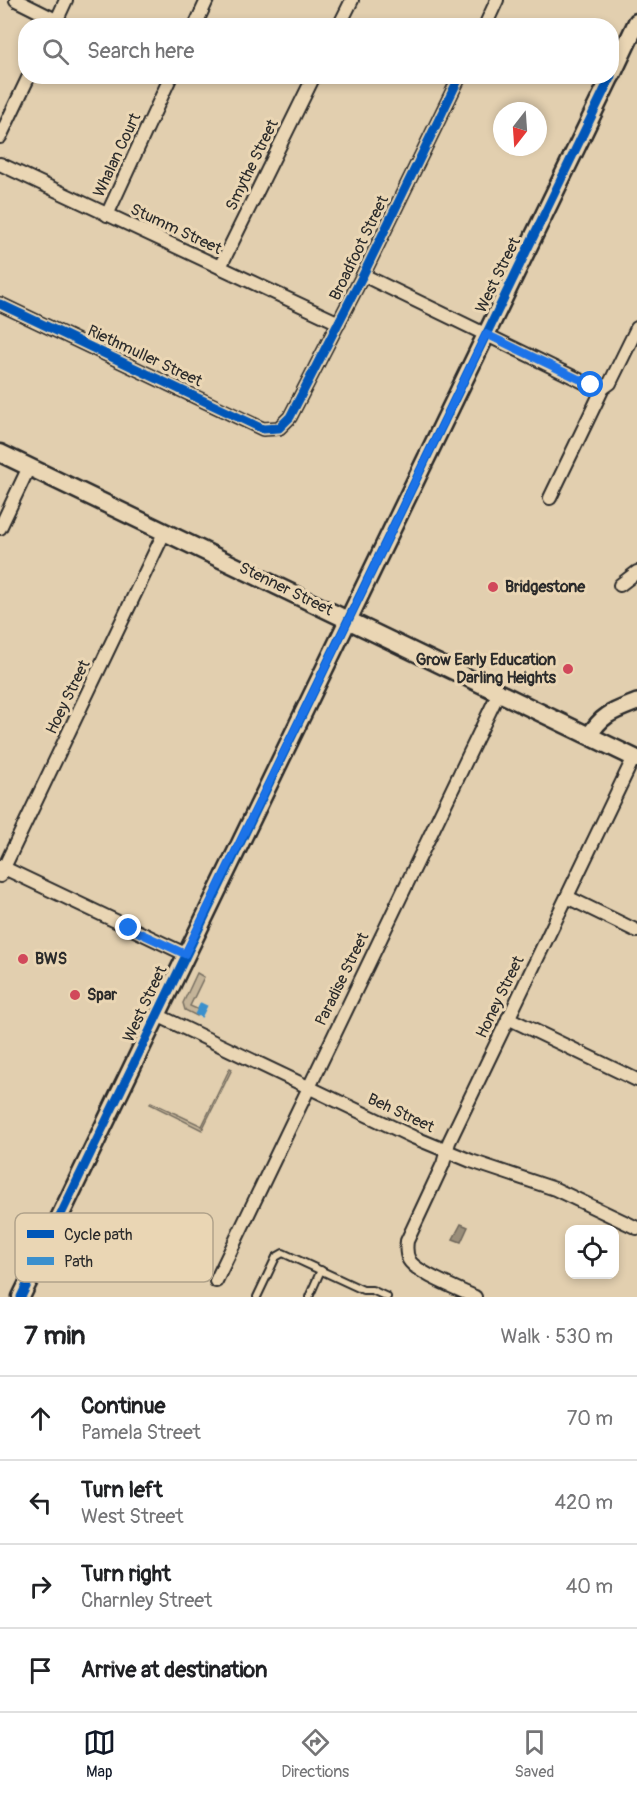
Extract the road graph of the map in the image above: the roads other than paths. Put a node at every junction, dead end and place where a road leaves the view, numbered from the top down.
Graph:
1 (16, 0) edge
2 (66, 0) edge
3 (207, 0) edge
4 (352, 0) edge
5 (497, 0) edge
6 (47, 18) edge
7 (57, 18) edge
8 (199, 18) edge
9 (343, 18) edge
10 (489, 18) edge
11 (637, 22) edge
12 (619, 59) edge
13 (25, 84) edge
14 (167, 84) edge
15 (310, 84) edge
16 (456, 84) edge
17 (607, 84) edge
18 (0, 137) edge
19 (0, 164) edge
20 (107, 215) junction
21 (220, 267) junction
22 (363, 275) junction
23 (0, 304) edge
24 (339, 323) junction
25 (637, 328) edge
26 (486, 334) junction
27 (633, 347) edge
28 (603, 388) junction
29 (279, 428) joint
30 (0, 453) edge
31 (29, 467) junction
32 (550, 498) dead end
33 (0, 528) edge
34 (165, 531) junction
35 (637, 572) edge
36 (620, 585) dead end
37 (348, 619) junction
38 (499, 692) junction
39 (637, 702) edge
40 (590, 736) junction
41 (635, 758) edge
42 (1, 870) edge
43 (567, 897) junction
44 (637, 931) edge
45 (185, 954) junction
46 (157, 1015) junction
47 (508, 1018) junction
48 (637, 1080) edge
49 (308, 1088) junction
50 (446, 1152) junction
51 (62, 1213) edge
52 (637, 1228) edge
53 (321, 1270) junction
54 (216, 1281) dead end
55 (28, 1282) edge
56 (363, 1290) junction
57 (21, 1297) edge
58 (257, 1297) edge
59 (309, 1297) edge
60 (360, 1297) edge
61 (387, 1297) edge
62 (475, 1297) edge

1 - 6 street
2 - 7 street
3 - 8 street
4 - 9 street
5 - 10 street
11 - 12 main road, West Street
13 - 18 street
14 - 20 street, Whalan Court
15 - 21 street, Smythe Street
16 - 22 street, Broadfoot Street
17 - 26 main road, West Street
19 - 20 street, Stumm Street
20 - 21 street, Stumm Street
21 - 24 street, Stumm Street
22 - 24 street, Broadfoot Street
22 - 26 street
23 - 29 street, Riethmuller Street
24 - 29 street, Broadfoot Street
25 - 27 street
26 - 28 street
26 - 37 main road, West Street
27 - 28 street
28 - 32 street
30 - 31 main road, Stenner Street
31 - 33 street
31 - 34 main road, Stenner Street
34 - 37 main road, Stenner Street
34 - 42 street, Hoey Street
35 - 36 street
37 - 38 main road, Stenner Street
37 - 45 main road, West Street
38 - 40 main road, Stenner Street
38 - 49 street, Paradise Street
39 - 40 street
40 - 41 main road, Stenner Street
41 - 43 street, Honey Street
42 - 45 street
43 - 44 street
43 - 47 street, Honey Street
45 - 46 main road, West Street
46 - 49 street, Beh Street
46 - 51 main road, West Street
47 - 48 street
47 - 50 street, Honey Street
49 - 50 street, Beh Street
49 - 54 street, Paradise Street
50 - 52 street, Beh Street
50 - 62 street, Honey Street
53 - 56 lane
53 - 58 lane
53 - 59 lane
55 - 57 main road, West Street
56 - 60 lane
56 - 61 lane

